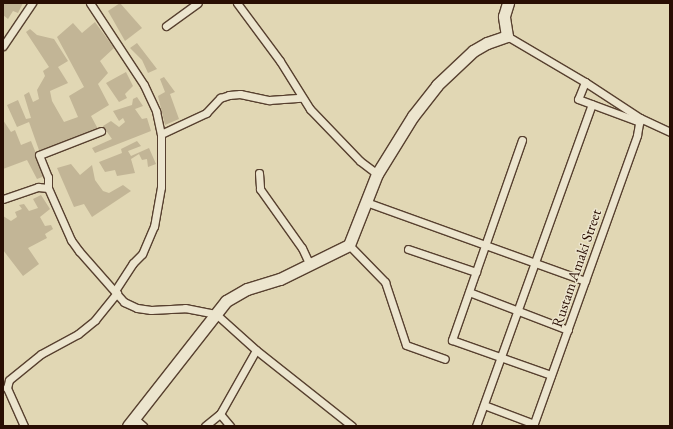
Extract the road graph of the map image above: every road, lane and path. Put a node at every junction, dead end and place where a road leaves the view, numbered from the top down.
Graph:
1 (32, 3) edge
2 (90, 3) edge
3 (198, 3) edge
4 (237, 3) edge
5 (508, 3) edge
6 (166, 26) dead end
7 (507, 36) junction
8 (3, 46) edge
9 (585, 82) junction
10 (301, 98) junction
11 (592, 104) junction
12 (640, 120) junction
13 (101, 131) dead end
14 (670, 132) edge
15 (161, 134) junction
16 (522, 140) dead end
17 (259, 173) dead end
18 (378, 174) junction
19 (48, 188) junction
20 (3, 199) edge
21 (366, 202) junction
22 (348, 246) junction
23 (485, 246) junction
24 (408, 248) dead end
25 (310, 265) junction
26 (535, 265) junction
27 (476, 272) junction
28 (585, 281) junction
29 (116, 292) junction
30 (469, 292) junction
31 (517, 310) junction
32 (216, 314) junction
33 (568, 330) junction
34 (256, 350) junction
35 (501, 357) junction
36 (445, 359) dead end
37 (551, 375) junction
38 (484, 405) junction
39 (220, 414) junction
40 (136, 424) edge
41 (534, 425) edge
42 (24, 426) edge
43 (205, 426) edge
44 (230, 426) edge
45 (352, 426) edge
46 (476, 426) edge

1 - 8 street
2 - 15 street
3 - 6 street
4 - 10 street
5 - 7 street
7 - 9 street
7 - 18 street
9 - 11 street
9 - 12 street
10 - 15 street
10 - 18 street
11 - 12 street
11 - 26 street
12 - 14 street
12 - 28 street, Rustam Amaki Street
13 - 19 street
15 - 29 street
16 - 23 street
17 - 25 street
18 - 21 street
19 - 20 street
19 - 29 street
21 - 22 street
21 - 23 street
22 - 25 street
22 - 36 street
23 - 26 street
23 - 27 street
24 - 27 street
25 - 32 street
26 - 28 street
26 - 31 street
27 - 30 street
28 - 33 street, Rustam Amaki Street
29 - 32 street
29 - 42 street
30 - 31 street
30 - 35 street
31 - 33 street
31 - 35 street
32 - 34 street
32 - 40 street
33 - 37 street, Rustam Amaki Street
34 - 39 street
34 - 45 street
35 - 37 street
35 - 38 street
37 - 41 street, Rustam Amaki Street
38 - 41 street
38 - 46 street
39 - 43 street
39 - 44 street

